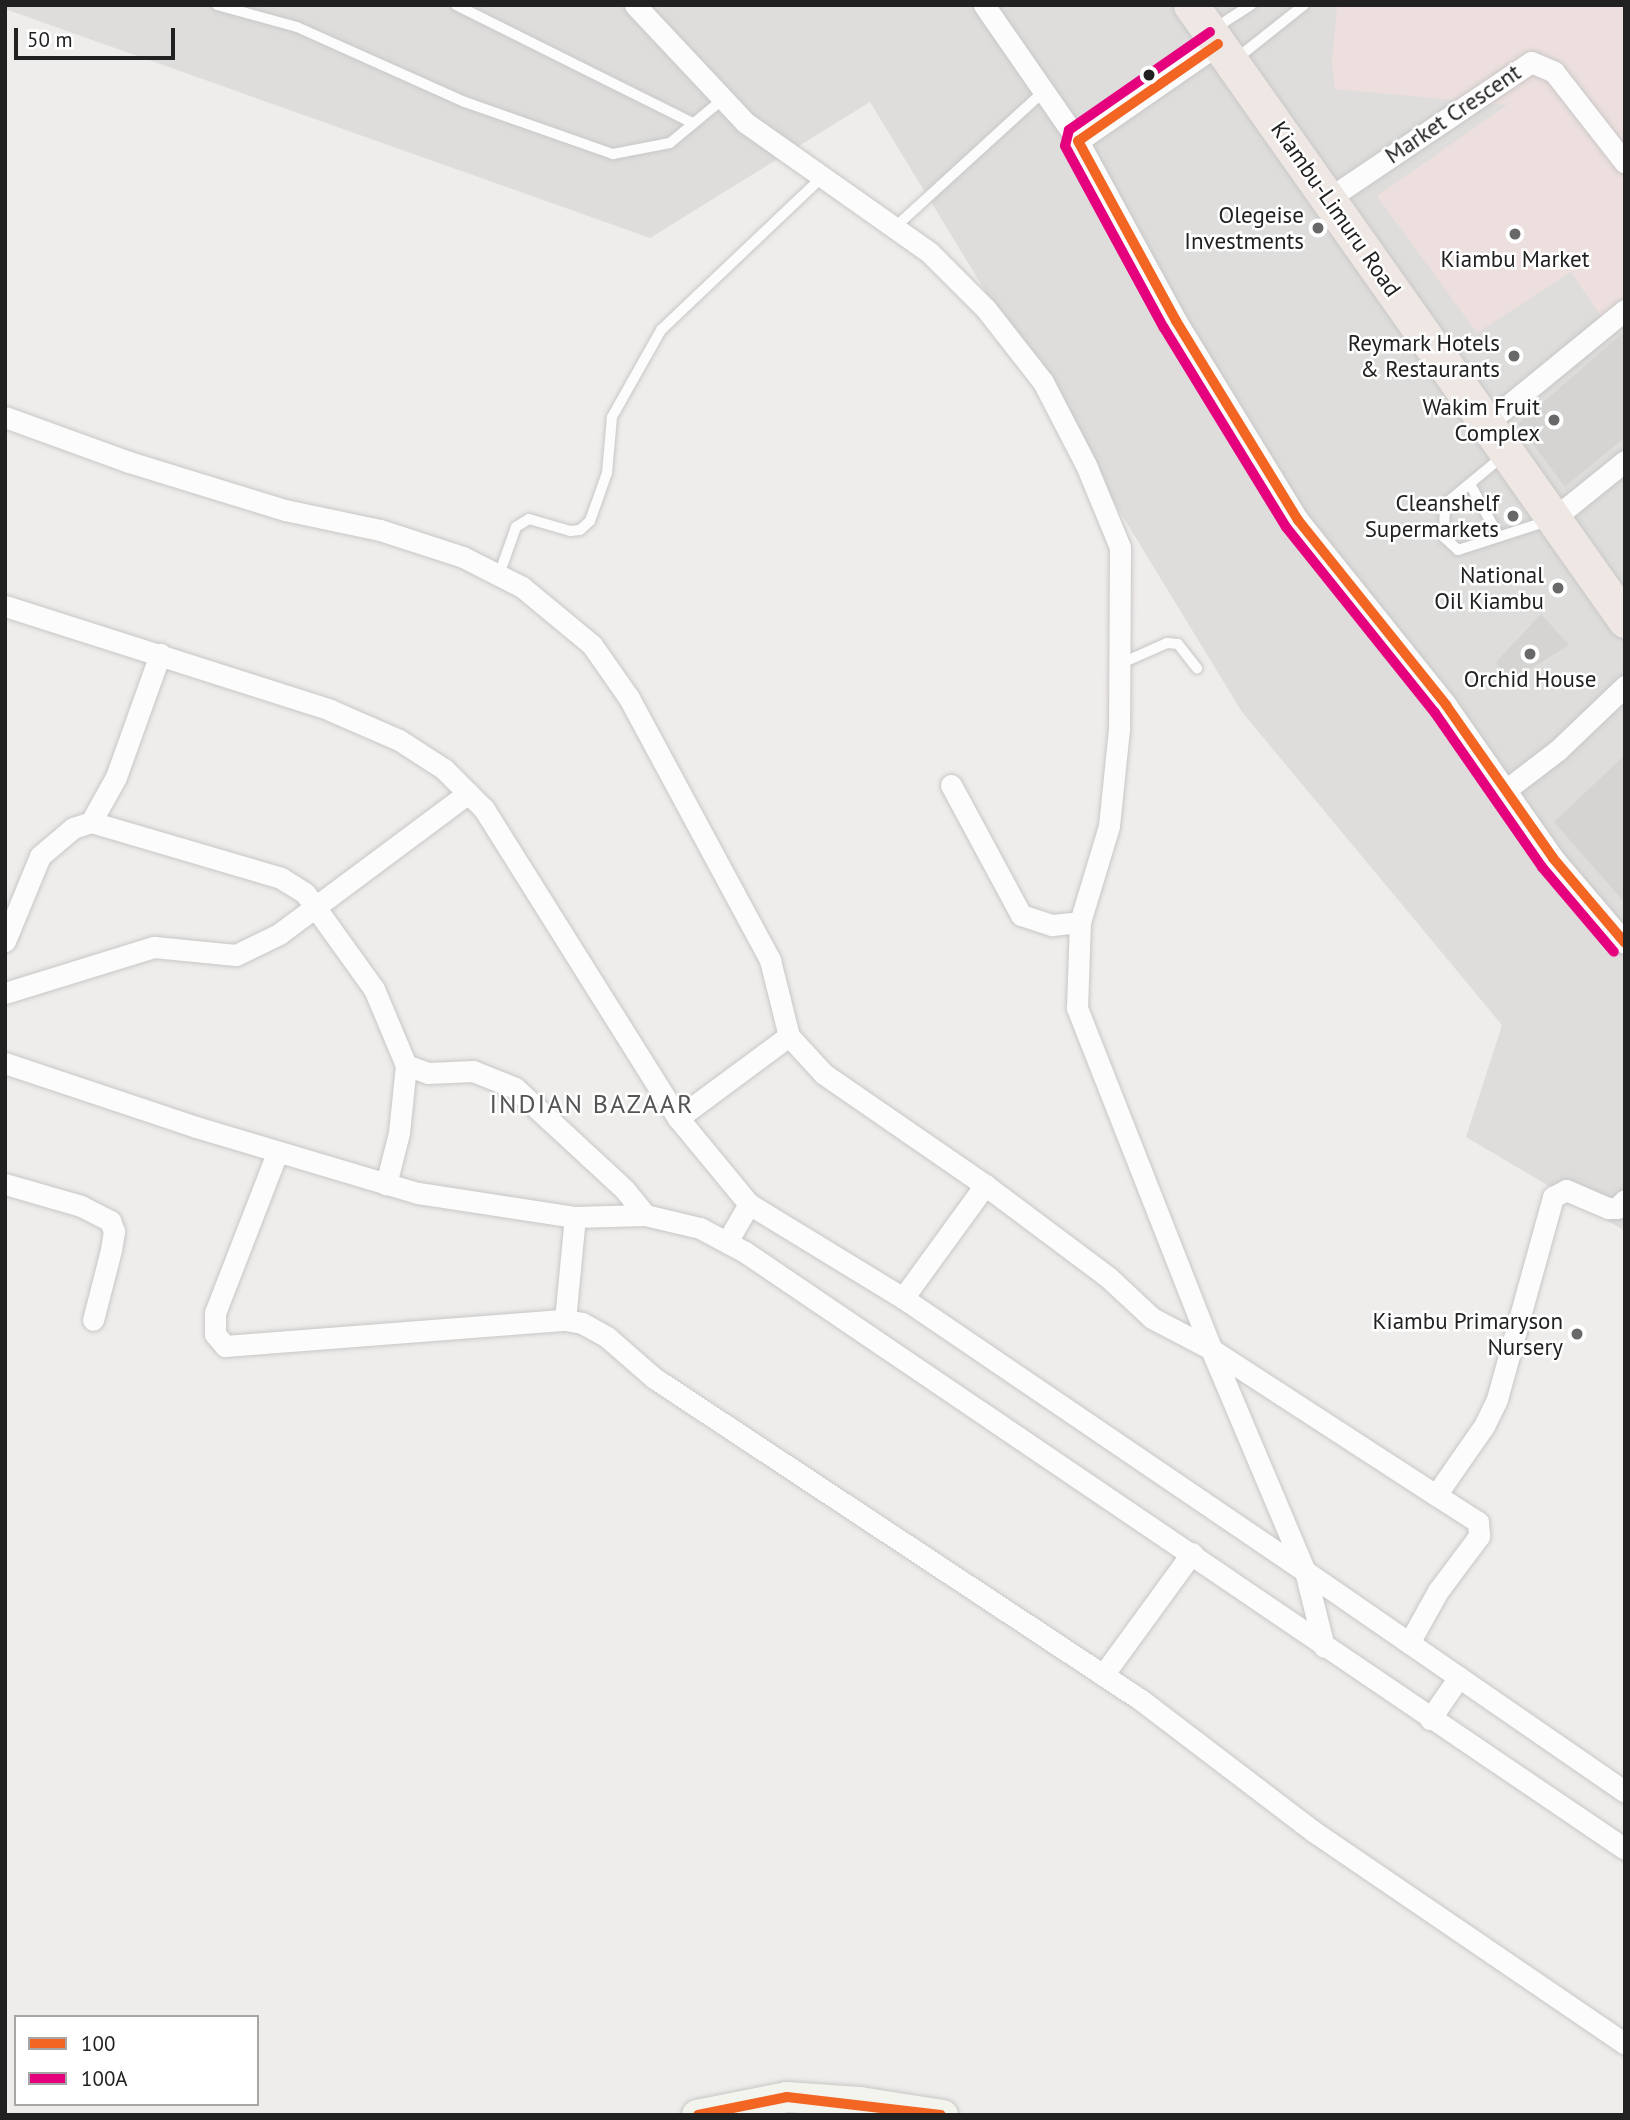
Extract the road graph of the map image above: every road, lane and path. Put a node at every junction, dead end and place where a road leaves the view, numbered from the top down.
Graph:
1 (217, 5) edge
2 (456, 5) edge
3 (635, 5) edge
4 (984, 5) edge
5 (1251, 5) edge
6 (1304, 5) edge
7 (1212, 36) edge
8 (1043, 92) junction
9 (723, 99) junction
10 (693, 122) junction
11 (1078, 141) junction
12 (1625, 163) edge
13 (820, 179) junction
14 (1328, 199) junction
15 (893, 229) junction
16 (1625, 310) edge
17 (5, 417) edge
18 (1488, 422) junction
19 (1508, 452) junction
20 (1625, 461) edge
21 (1471, 485) junction
22 (1553, 519) junction
23 (1498, 535) junction
24 (500, 572) junction
25 (5, 606) edge
26 (1625, 620) edge
27 (160, 654) junction
28 (1122, 663) junction
29 (1196, 668) dead end
30 (1625, 686) edge
31 (951, 785) dead end
32 (1507, 789) junction
33 (468, 793) junction
34 (91, 822) junction
35 (315, 905) junction
36 (1080, 922) junction
37 (5, 940) edge
38 (1625, 943) edge
39 (5, 993) edge
40 (789, 1035) junction
41 (5, 1063) edge
42 (406, 1065) junction
43 (678, 1118) junction
44 (277, 1153) junction
45 (5, 1184) edge
46 (386, 1184) junction
47 (985, 1185) junction
48 (1625, 1200) edge
49 (749, 1204) junction
50 (645, 1215) junction
51 (575, 1217) junction
52 (727, 1242) junction
53 (903, 1298) junction
54 (93, 1320) dead end
55 (565, 1320) junction
56 (1211, 1349) junction
57 (1436, 1495) junction
58 (1192, 1553) junction
59 (1305, 1571) junction
60 (1409, 1643) junction
61 (1324, 1647) junction
62 (1103, 1675) junction
63 (1459, 1678) junction
64 (1430, 1719) junction
65 (1625, 1792) edge
66 (1625, 1849) edge
67 (1625, 2044) edge
68 (697, 2115) edge
69 (943, 2115) edge

1 - 10 lane
2 - 10 lane
3 - 9 street
4 - 8 street
5 - 7 lane
6 - 7 lane
7 - 11 street
7 - 14 highway, Kiambu-Limuru Road
8 - 11 street
8 - 15 lane
9 - 10 lane
9 - 13 street
11 - 32 street
12 - 14 street, Market Crescent
13 - 15 street
13 - 24 lane
14 - 18 highway, Kiambu-Limuru Road
15 - 28 street
16 - 18 street
17 - 24 street
18 - 19 highway, Kiambu-Limuru Road
19 - 21 lane
19 - 22 highway, Kiambu-Limuru Road
20 - 22 street
21 - 23 lane
21 - 23 lane
22 - 23 lane
22 - 26 highway, Kiambu-Limuru Road
24 - 40 street
25 - 27 street
27 - 33 street
27 - 34 street
28 - 29 lane
28 - 36 street
30 - 32 street
31 - 36 street
32 - 38 street
33 - 35 street
33 - 43 street
34 - 35 street
34 - 37 street
35 - 39 street
35 - 42 street
36 - 56 street
40 - 43 street
40 - 47 street
41 - 44 street
42 - 46 street
42 - 50 street
43 - 49 street
44 - 46 street
44 - 55 street
45 - 54 street
46 - 51 street
47 - 53 street
47 - 56 street
48 - 57 street
49 - 52 street
49 - 53 street
50 - 51 street
50 - 52 street
51 - 55 street
52 - 58 street
53 - 59 street
55 - 62 street
56 - 57 street
56 - 59 street
57 - 60 street
58 - 61 street
58 - 62 street
59 - 60 street
59 - 61 street
60 - 63 street
61 - 64 street
62 - 67 street
63 - 64 street
63 - 65 street
64 - 66 street
68 - 69 main road

